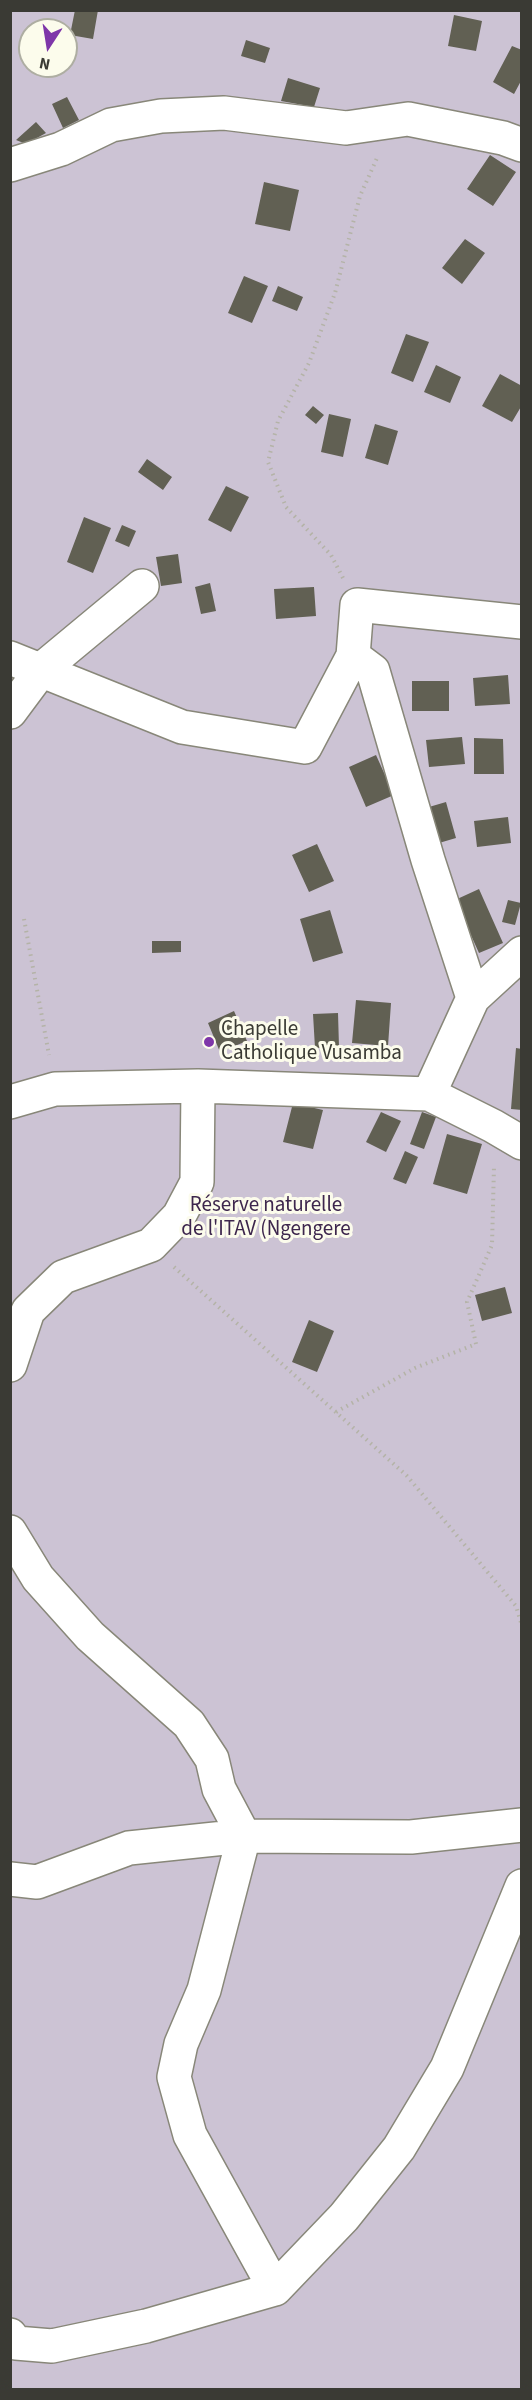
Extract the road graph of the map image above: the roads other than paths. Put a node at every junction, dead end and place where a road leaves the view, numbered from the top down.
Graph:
1 (522, 145) edge
2 (10, 165) edge
3 (142, 586) dead end
4 (522, 622) edge
5 (353, 656) junction
6 (10, 658) edge
7 (42, 669) junction
8 (10, 712) edge
9 (522, 954) edge
10 (473, 998) junction
11 (198, 1086) junction
12 (429, 1094) junction
13 (10, 1102) edge
14 (522, 1143) edge
15 (10, 1365) edge
16 (10, 1532) edge
17 (522, 1825) edge
18 (244, 1836) junction
19 (10, 1879) edge
20 (522, 1886) edge
21 (275, 2289) junction
22 (10, 2335) edge

1 - 2 street
3 - 7 street
4 - 5 street
5 - 7 street
5 - 10 street
6 - 7 street
7 - 8 street
9 - 10 street
10 - 12 street
11 - 12 street
11 - 13 street
11 - 15 street
12 - 14 street
16 - 18 street
17 - 18 street
18 - 19 street
18 - 21 street
20 - 21 street
21 - 22 street

